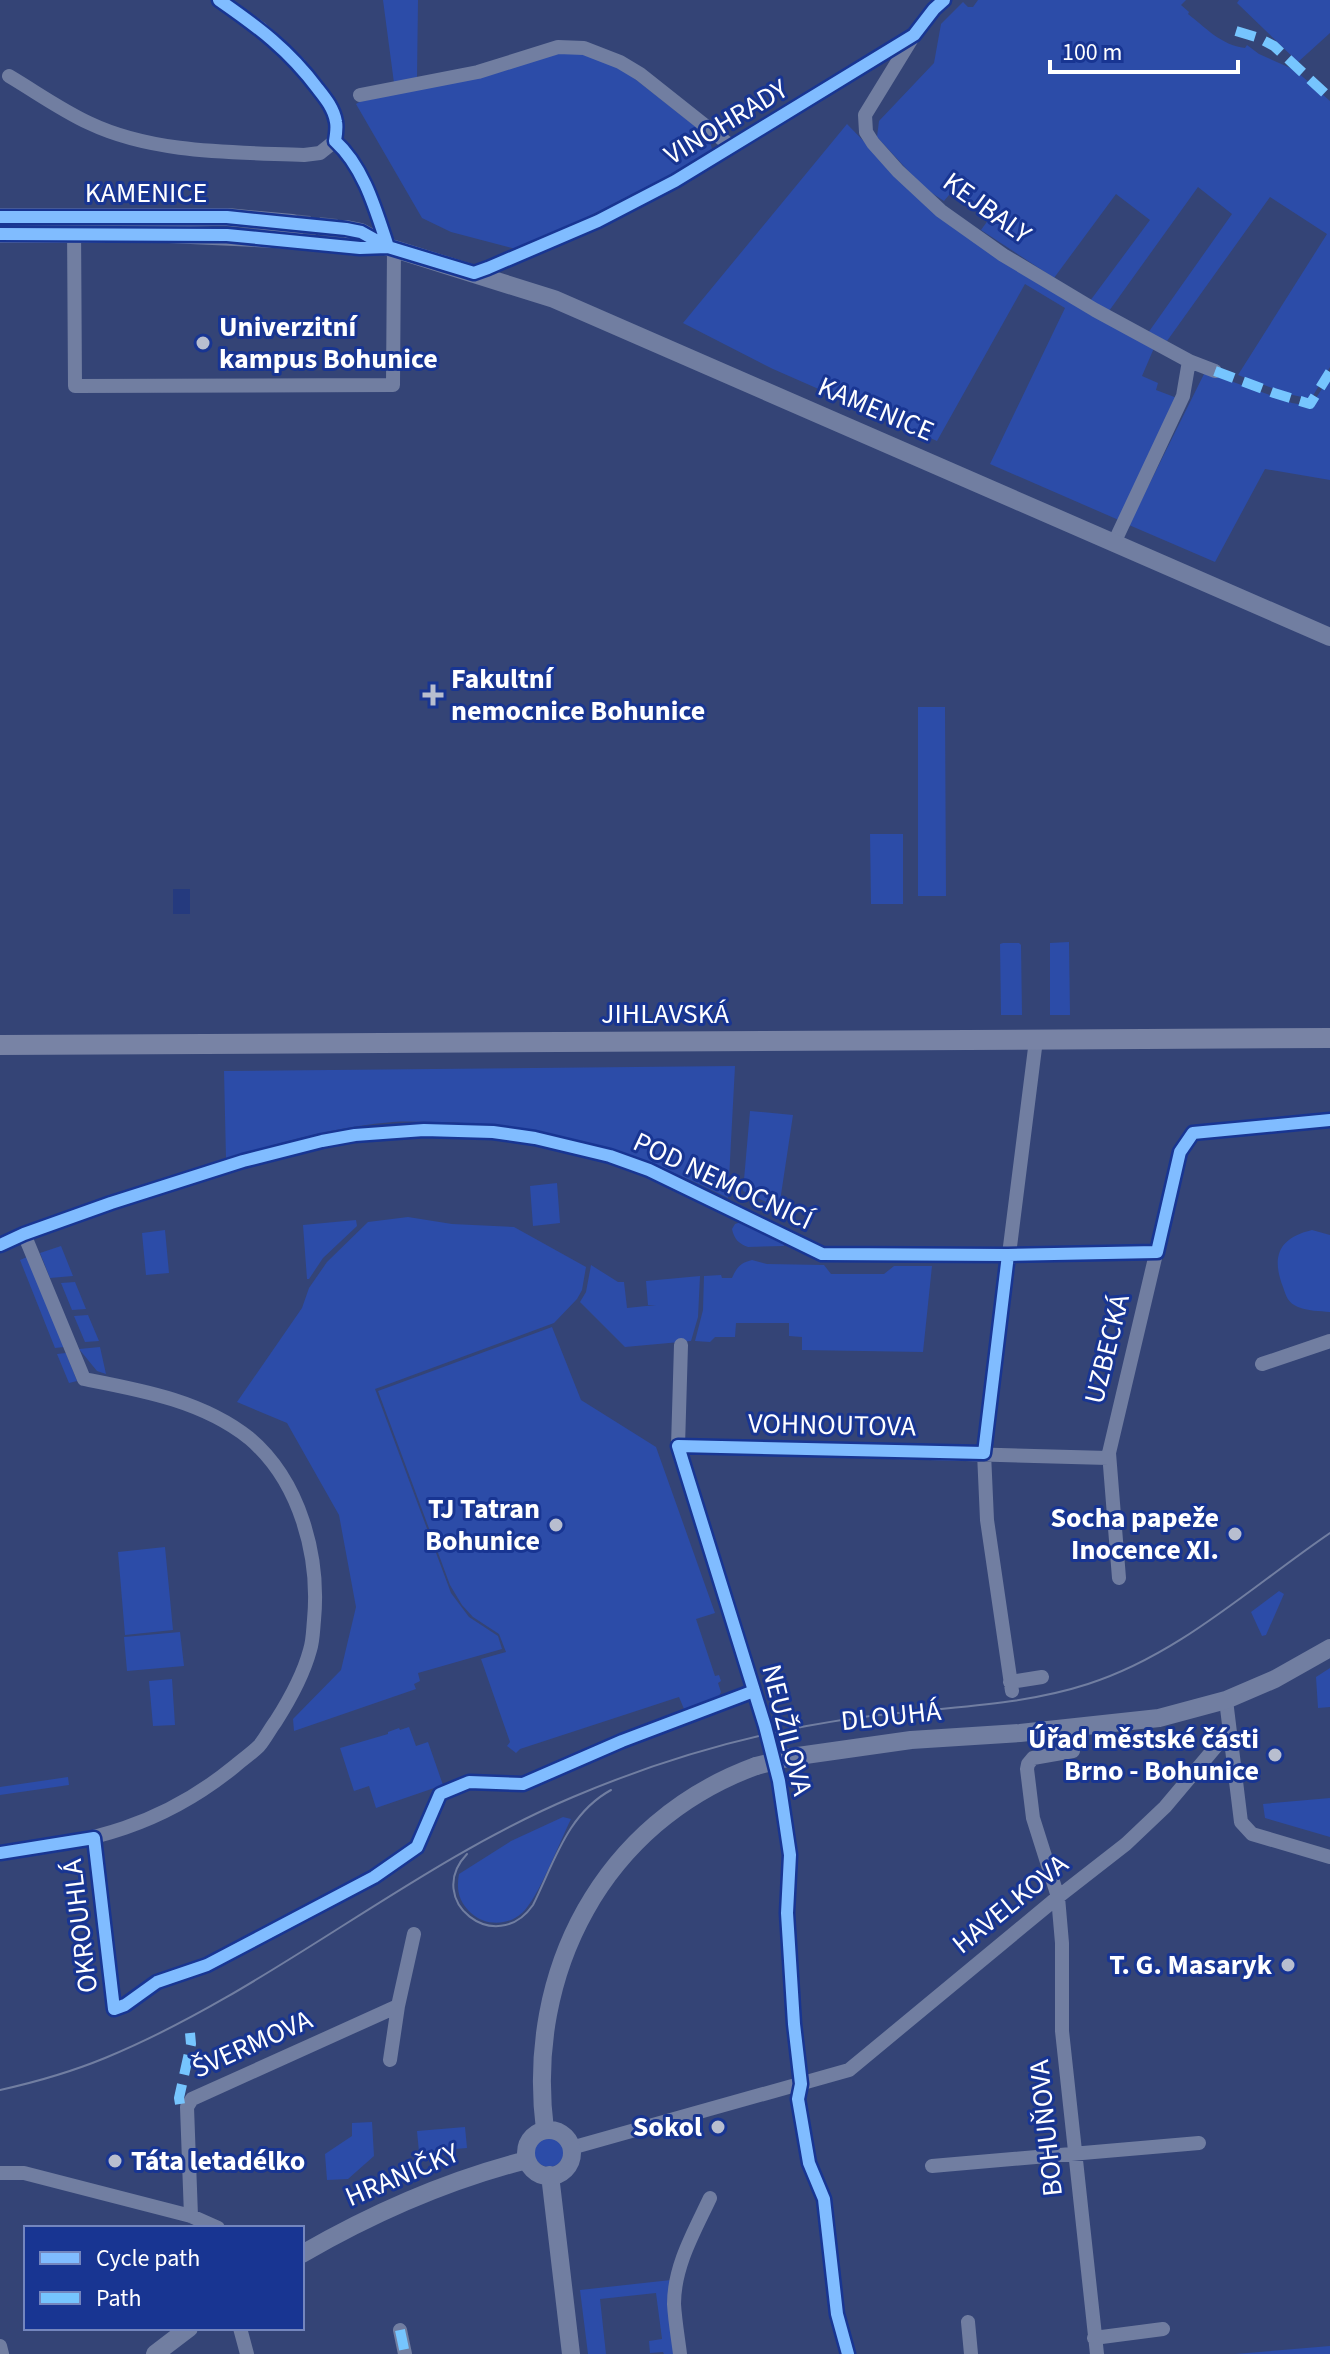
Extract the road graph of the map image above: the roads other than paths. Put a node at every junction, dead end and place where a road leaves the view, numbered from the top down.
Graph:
1 (219, 0) edge
2 (944, 0) edge
3 (914, 35) junction
4 (9, 76) dead end
5 (360, 95) dead end
6 (335, 141) junction
7 (732, 147) junction
8 (0, 217) edge
9 (74, 225) junction
10 (346, 229) tunnel mouth
11 (295, 232) tunnel mouth
12 (0, 234) edge
13 (356, 247) tunnel mouth
14 (391, 248) junction
15 (515, 256) dead end
16 (1189, 361) junction
17 (1215, 371) dead end
18 (1114, 543) junction
19 (1330, 637) edge
20 (1330, 1038) edge
21 (1036, 1040) junction
22 (0, 1045) edge
23 (26, 1045) junction
24 (0, 1056) edge
25 (1330, 1120) edge
26 (24, 1234) junction
27 (0, 1245) edge
28 (1157, 1252) junction
29 (1008, 1255) junction
30 (1330, 1341) edge
31 (681, 1345) dead end
32 (1262, 1364) dead end
33 (678, 1446) junction
34 (984, 1453) junction
35 (1108, 1458) junction
36 (1119, 1578) dead end
37 (1330, 1648) edge
38 (1042, 1677) dead end
39 (1226, 1700) junction
40 (1229, 1731) junction
41 (1073, 1751) dead end
42 (94, 1838) junction
43 (0, 1853) edge
44 (1330, 1857) edge
45 (1058, 1897) junction
46 (414, 1934) dead end
47 (398, 2006) junction
48 (114, 2009) dead end
49 (390, 2060) dead end
50 (801, 2084) junction
51 (545, 2130) junction
52 (1199, 2143) dead end
53 (571, 2148) junction
54 (1074, 2153) junction
55 (527, 2160) junction
56 (932, 2166) dead end
57 (0, 2173) edge
58 (550, 2175) junction
59 (710, 2198) dead end
60 (191, 2216) junction
61 (214, 2226) edge
62 (304, 2253) edge
63 (968, 2322) dead end
64 (1163, 2329) dead end
65 (186, 2330) edge
66 (241, 2330) edge
67 (400, 2330) dead end
68 (1094, 2338) junction
69 (0, 2346) edge
70 (2, 2354) edge
71 (155, 2354) edge
72 (247, 2354) edge
73 (405, 2354) edge
74 (571, 2354) edge
75 (680, 2354) edge
76 (971, 2354) edge
77 (1097, 2354) edge

1 - 6 street
2 - 3 street, VINOHRADY
3 - 7 street, VINOHRADY
3 - 16 street, KEJBALY
4 - 6 street
5 - 7 street, VINOHRADY
6 - 14 street
7 - 15 street, VINOHRADY
8 - 9 street, KAMENICE
9 - 11 street, KAMENICE
9 - 12 street, KAMENICE
9 - 14 street, KAMENICE
10 - 14 street, KAMENICE
13 - 14 street, KAMENICE
14 - 18 street, KAMENICE
16 - 17 street, KEJBALY
16 - 18 street
18 - 19 street, KAMENICE
20 - 21 main road, JIHLAVSKÁ
21 - 23 main road, JIHLAVSKÁ
21 - 29 street
22 - 23 main road, JIHLAVSKÁ
23 - 24 street
25 - 28 street, UZBECKÁ
26 - 27 street, POD NEMOCNICÍ
26 - 29 street, POD NEMOCNICÍ
26 - 42 street, OKROUHLÁ
28 - 29 street, POD NEMOCNICÍ
28 - 35 street, UZBECKÁ
29 - 34 street
30 - 32 street
31 - 33 street, NEUŽILOVA
33 - 34 street, VOHNOUTOVA
33 - 50 street, NEUŽILOVA
34 - 35 street, VOHNOUTOVA
34 - 38 street
35 - 36 street, UZBECKÁ
37 - 39 street, DLOUHÁ
39 - 40 street
39 - 51 street, DLOUHÁ, bridge
40 - 44 street
40 - 45 street, HAVELKOVA
41 - 45 street, BOHUŇOVA
42 - 43 street, OKROUHLÁ
42 - 48 street, OKROUHLÁ
45 - 50 street, HAVELKOVA
45 - 54 street, BOHUŇOVA
46 - 47 street
47 - 49 street
47 - 60 street, ŠVERMOVA
50 - 53 street
51 - 53 street
51 - 55 street
52 - 54 street
53 - 58 street
54 - 56 street
54 - 68 street, BOHUŇOVA
55 - 58 street
55 - 62 street, HRANIČKY
57 - 60 street
58 - 74 street
59 - 75 street
60 - 61 street
63 - 76 street
64 - 68 street
65 - 71 street
66 - 72 street
67 - 73 street
68 - 77 street, BOHUŇOVA
69 - 70 street

